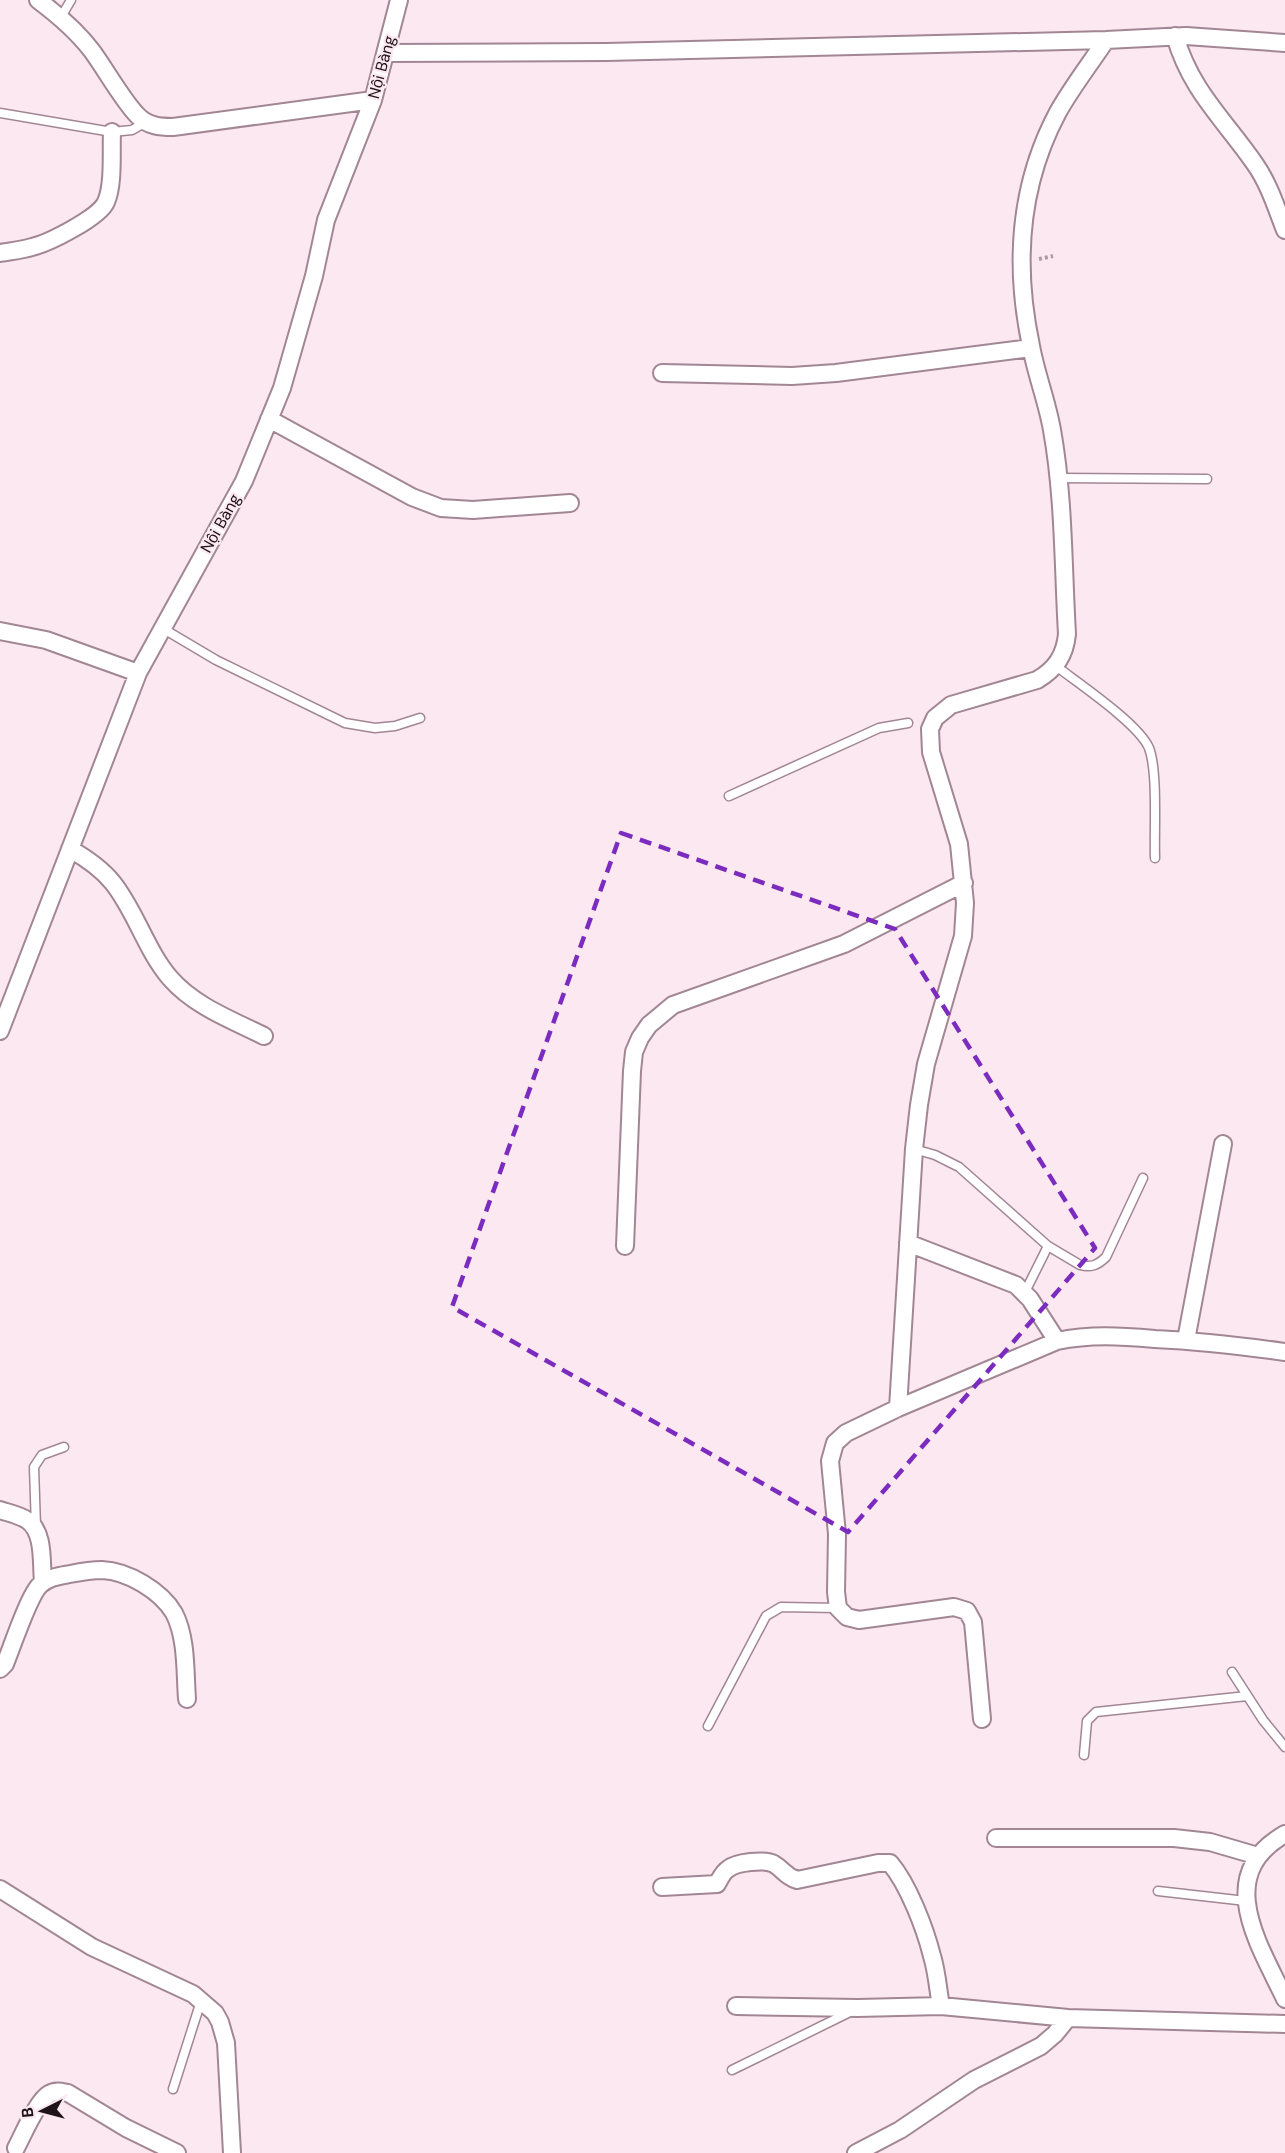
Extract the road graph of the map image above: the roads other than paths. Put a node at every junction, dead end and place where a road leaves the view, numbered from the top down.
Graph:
1 (38, 0) edge
2 (71, 0) edge
3 (399, 0) edge
4 (61, 17) junction
5 (1175, 36) junction
6 (1106, 40) junction
7 (1285, 43) edge
8 (386, 53) junction
9 (373, 100) junction
10 (0, 113) edge
11 (146, 122) junction
12 (112, 132) junction
13 (1285, 230) edge
14 (0, 253) edge
15 (1031, 348) junction
16 (662, 374) dead end
17 (269, 419) junction
18 (1058, 478) junction
19 (1207, 479) dead end
20 (570, 503) dead end
21 (162, 628) junction
22 (0, 632) edge
23 (1056, 666) junction
24 (138, 673) junction
25 (420, 718) dead end
26 (908, 723) dead end
27 (729, 796) dead end
28 (70, 849) junction
29 (1155, 858) dead end
30 (964, 883) junction
31 (0, 1031) edge
32 (264, 1036) dead end
33 (1223, 1144) dead end
34 (914, 1149) junction
35 (1143, 1178) dead end
36 (908, 1244) junction
37 (625, 1246) dead end
38 (1048, 1246) junction
39 (1025, 1292) junction
40 (1057, 1341) junction
41 (1186, 1341) junction
42 (1285, 1352) edge
43 (898, 1408) junction
44 (63, 1447) dead end
45 (0, 1510) edge
46 (36, 1530) junction
47 (43, 1582) junction
48 (837, 1600) junction
49 (0, 1669) edge
50 (1232, 1672) dead end
51 (1247, 1696) junction
52 (187, 1699) dead end
53 (982, 1719) dead end
54 (708, 1726) dead end
55 (1285, 1747) edge
56 (1084, 1755) dead end
57 (1285, 1834) edge
58 (996, 1838) dead end
59 (1258, 1856) junction
60 (662, 1887) dead end
61 (0, 1889) edge
62 (1158, 1891) dead end
63 (1246, 1901) junction
64 (1285, 1999) edge
65 (201, 2000) junction
66 (736, 2006) dead end
67 (941, 2006) junction
68 (858, 2008) junction
69 (1068, 2018) junction
70 (1285, 2024) edge
71 (732, 2070) dead end
72 (173, 2089) dead end
73 (16, 2148) dead end
74 (177, 2153) edge
75 (232, 2153) edge
76 (856, 2153) edge

1 - 4 street
2 - 4 lane
3 - 8 street, Nội Bàng
4 - 11 street
5 - 6 street
5 - 7 street
5 - 13 street
6 - 8 street
6 - 15 street
8 - 9 street, Nội Bàng
9 - 11 street
9 - 17 street, Nội Bàng
10 - 12 lane
11 - 12 lane
12 - 14 street
15 - 16 street
15 - 18 street
17 - 20 street
17 - 21 street, Nội Bàng
18 - 19 lane
18 - 23 street
21 - 24 street, Nội Bàng
21 - 25 lane
22 - 24 street
23 - 29 lane
23 - 30 street
24 - 28 street, Nội Bàng
26 - 27 lane
28 - 31 street, Nội Bàng
28 - 32 street
30 - 34 street
30 - 37 street
33 - 41 street
34 - 36 street
34 - 38 lane
35 - 38 lane
36 - 39 street
36 - 43 street
38 - 39 lane
39 - 40 street
40 - 41 street
40 - 43 street
41 - 42 street
43 - 48 street
44 - 46 lane
45 - 46 street
46 - 47 street
47 - 49 street
47 - 52 street
48 - 53 street
48 - 54 lane
50 - 51 lane
51 - 55 lane
51 - 56 lane
57 - 59 street
58 - 59 street
59 - 63 street
60 - 67 street
61 - 65 street
62 - 63 lane
63 - 64 street
65 - 72 lane
65 - 75 street
66 - 68 street
67 - 68 street
67 - 69 street
68 - 71 lane
69 - 70 street
69 - 76 street
73 - 74 street

